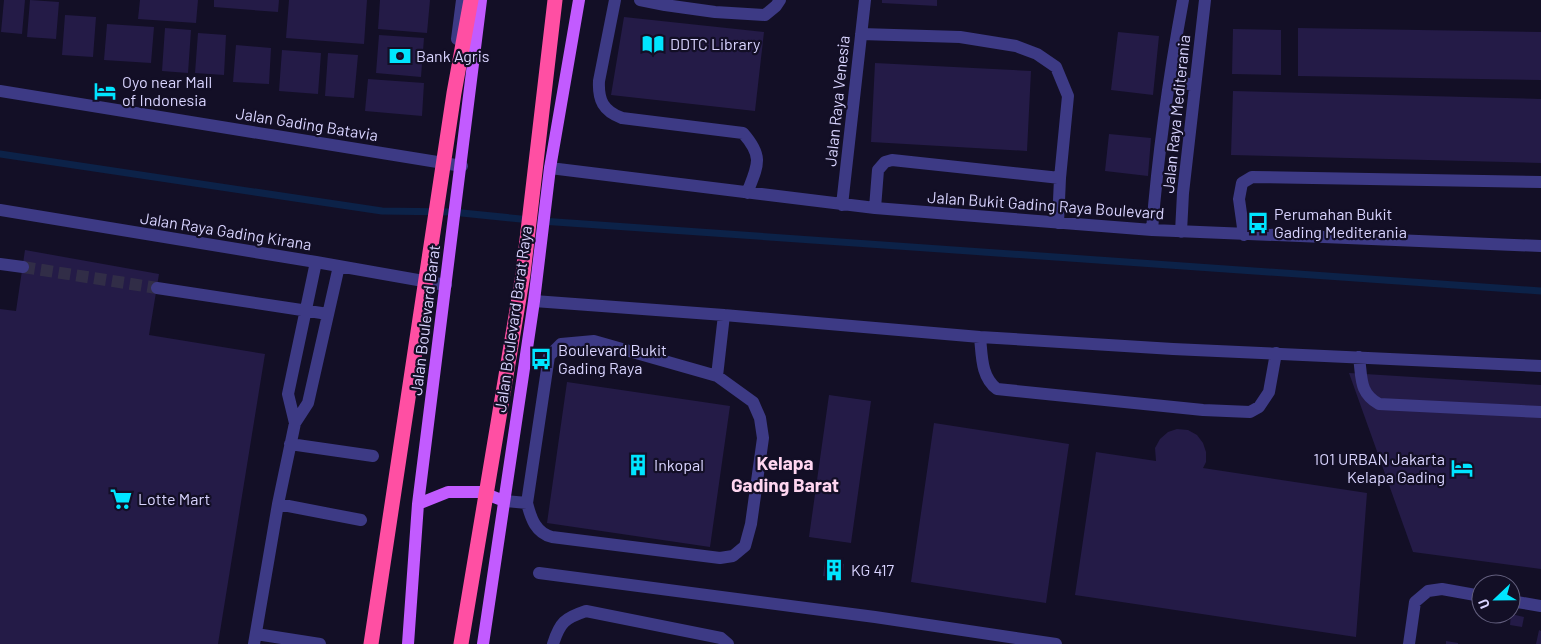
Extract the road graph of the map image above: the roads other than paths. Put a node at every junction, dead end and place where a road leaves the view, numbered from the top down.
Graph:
1 (462, 0) edge
2 (471, 0) edge
3 (481, 0) edge
4 (554, 0) edge
5 (579, 0) edge
6 (615, 0) edge
7 (640, 0) edge
8 (780, 0) edge
9 (865, 0) edge
10 (1183, 0) edge
11 (1205, 0) edge
12 (861, 34) junction
13 (1170, 81) junction
14 (1195, 85) junction
15 (0, 90) edge
16 (441, 163) junction
17 (462, 166) junction
18 (550, 174) junction
19 (1060, 178) junction
20 (1541, 182) edge
21 (747, 193) junction
22 (842, 205) junction
23 (875, 208) junction
24 (0, 210) edge
25 (1058, 223) junction
26 (1152, 230) junction
27 (1181, 232) junction
28 (1244, 235) junction
29 (1541, 246) edge
30 (316, 262) junction
31 (0, 264) edge
32 (339, 266) junction
33 (22, 267) tunnel mouth
34 (446, 285) junction
35 (157, 288) tunnel mouth
36 (534, 300) junction
37 (306, 310) junction
38 (328, 314) junction
39 (724, 314) junction
40 (980, 337) junction
41 (1276, 353) junction
42 (1359, 357) junction
43 (1541, 366) edge
44 (717, 376) junction
45 (1541, 412) edge
46 (295, 423) junction
47 (290, 444) junction
48 (373, 456) dead end
49 (504, 501) junction
50 (527, 503) junction
51 (278, 504) junction
52 (418, 504) junction
53 (361, 520) dead end
54 (539, 573) dead end
55 (1471, 594) edge
56 (1521, 603) edge
57 (1541, 606) edge
58 (255, 639) edge
59 (320, 644) edge
60 (371, 644) edge
61 (408, 644) edge
62 (461, 644) edge
63 (483, 644) edge
64 (554, 644) edge
65 (728, 644) edge
66 (1056, 644) edge
67 (1409, 644) edge

1 - 16 street
2 - 60 highway
3 - 17 main road, Jalan Boulevard Barat
4 - 62 highway
5 - 18 main road, Jalan Boulevard Barat Raya
6 - 21 street
7 - 8 street
9 - 12 street, Jalan Raya Venesia
10 - 13 street, Jalan Raya Mediterania
11 - 14 street, Jalan Raya Mediterania
12 - 19 street
12 - 22 street, Jalan Raya Venesia
13 - 14 street
13 - 26 street, Jalan Raya Mediterania
14 - 27 street, Jalan Raya Mediterania
15 - 16 street, Jalan Gading Batavia
16 - 17 street, Jalan Gading Batavia
17 - 34 main road, Jalan Boulevard Barat
18 - 21 street, Jalan Bukit Gading Raya Boulevard
18 - 36 main road, Jalan Boulevard Barat Raya
19 - 23 street
19 - 25 street
20 - 28 street
21 - 22 street, Jalan Bukit Gading Raya Boulevard
22 - 23 street, Jalan Bukit Gading Raya Boulevard
23 - 25 street, Jalan Bukit Gading Raya Boulevard
24 - 30 street, Jalan Raya Gading Kirana
25 - 26 street, Jalan Bukit Gading Raya Boulevard
26 - 27 street, Jalan Bukit Gading Raya Boulevard
27 - 28 street, Jalan Bukit Gading Raya Boulevard
28 - 29 street, Jalan Bukit Gading Raya Boulevard
30 - 32 street, Jalan Raya Gading Kirana
30 - 37 street
31 - 33 street
32 - 34 street, Jalan Raya Gading Kirana
32 - 38 street
34 - 52 main road, Jalan Boulevard Barat
35 - 37 street
36 - 39 street
36 - 49 main road, Jalan Boulevard Barat Raya
37 - 38 street
37 - 46 street
38 - 46 street
39 - 40 street
39 - 44 street
40 - 41 street
40 - 41 street
41 - 42 street
42 - 43 street
42 - 45 street
44 - 50 street
44 - 50 street
46 - 47 street
47 - 48 street
47 - 51 street
49 - 50 street
49 - 52 main road
49 - 63 main road, Jalan Boulevard Barat Raya
51 - 53 street
51 - 58 street
52 - 61 main road, Jalan Boulevard Barat
54 - 66 street
55 - 67 street
56 - 57 street
58 - 59 street
64 - 65 street

